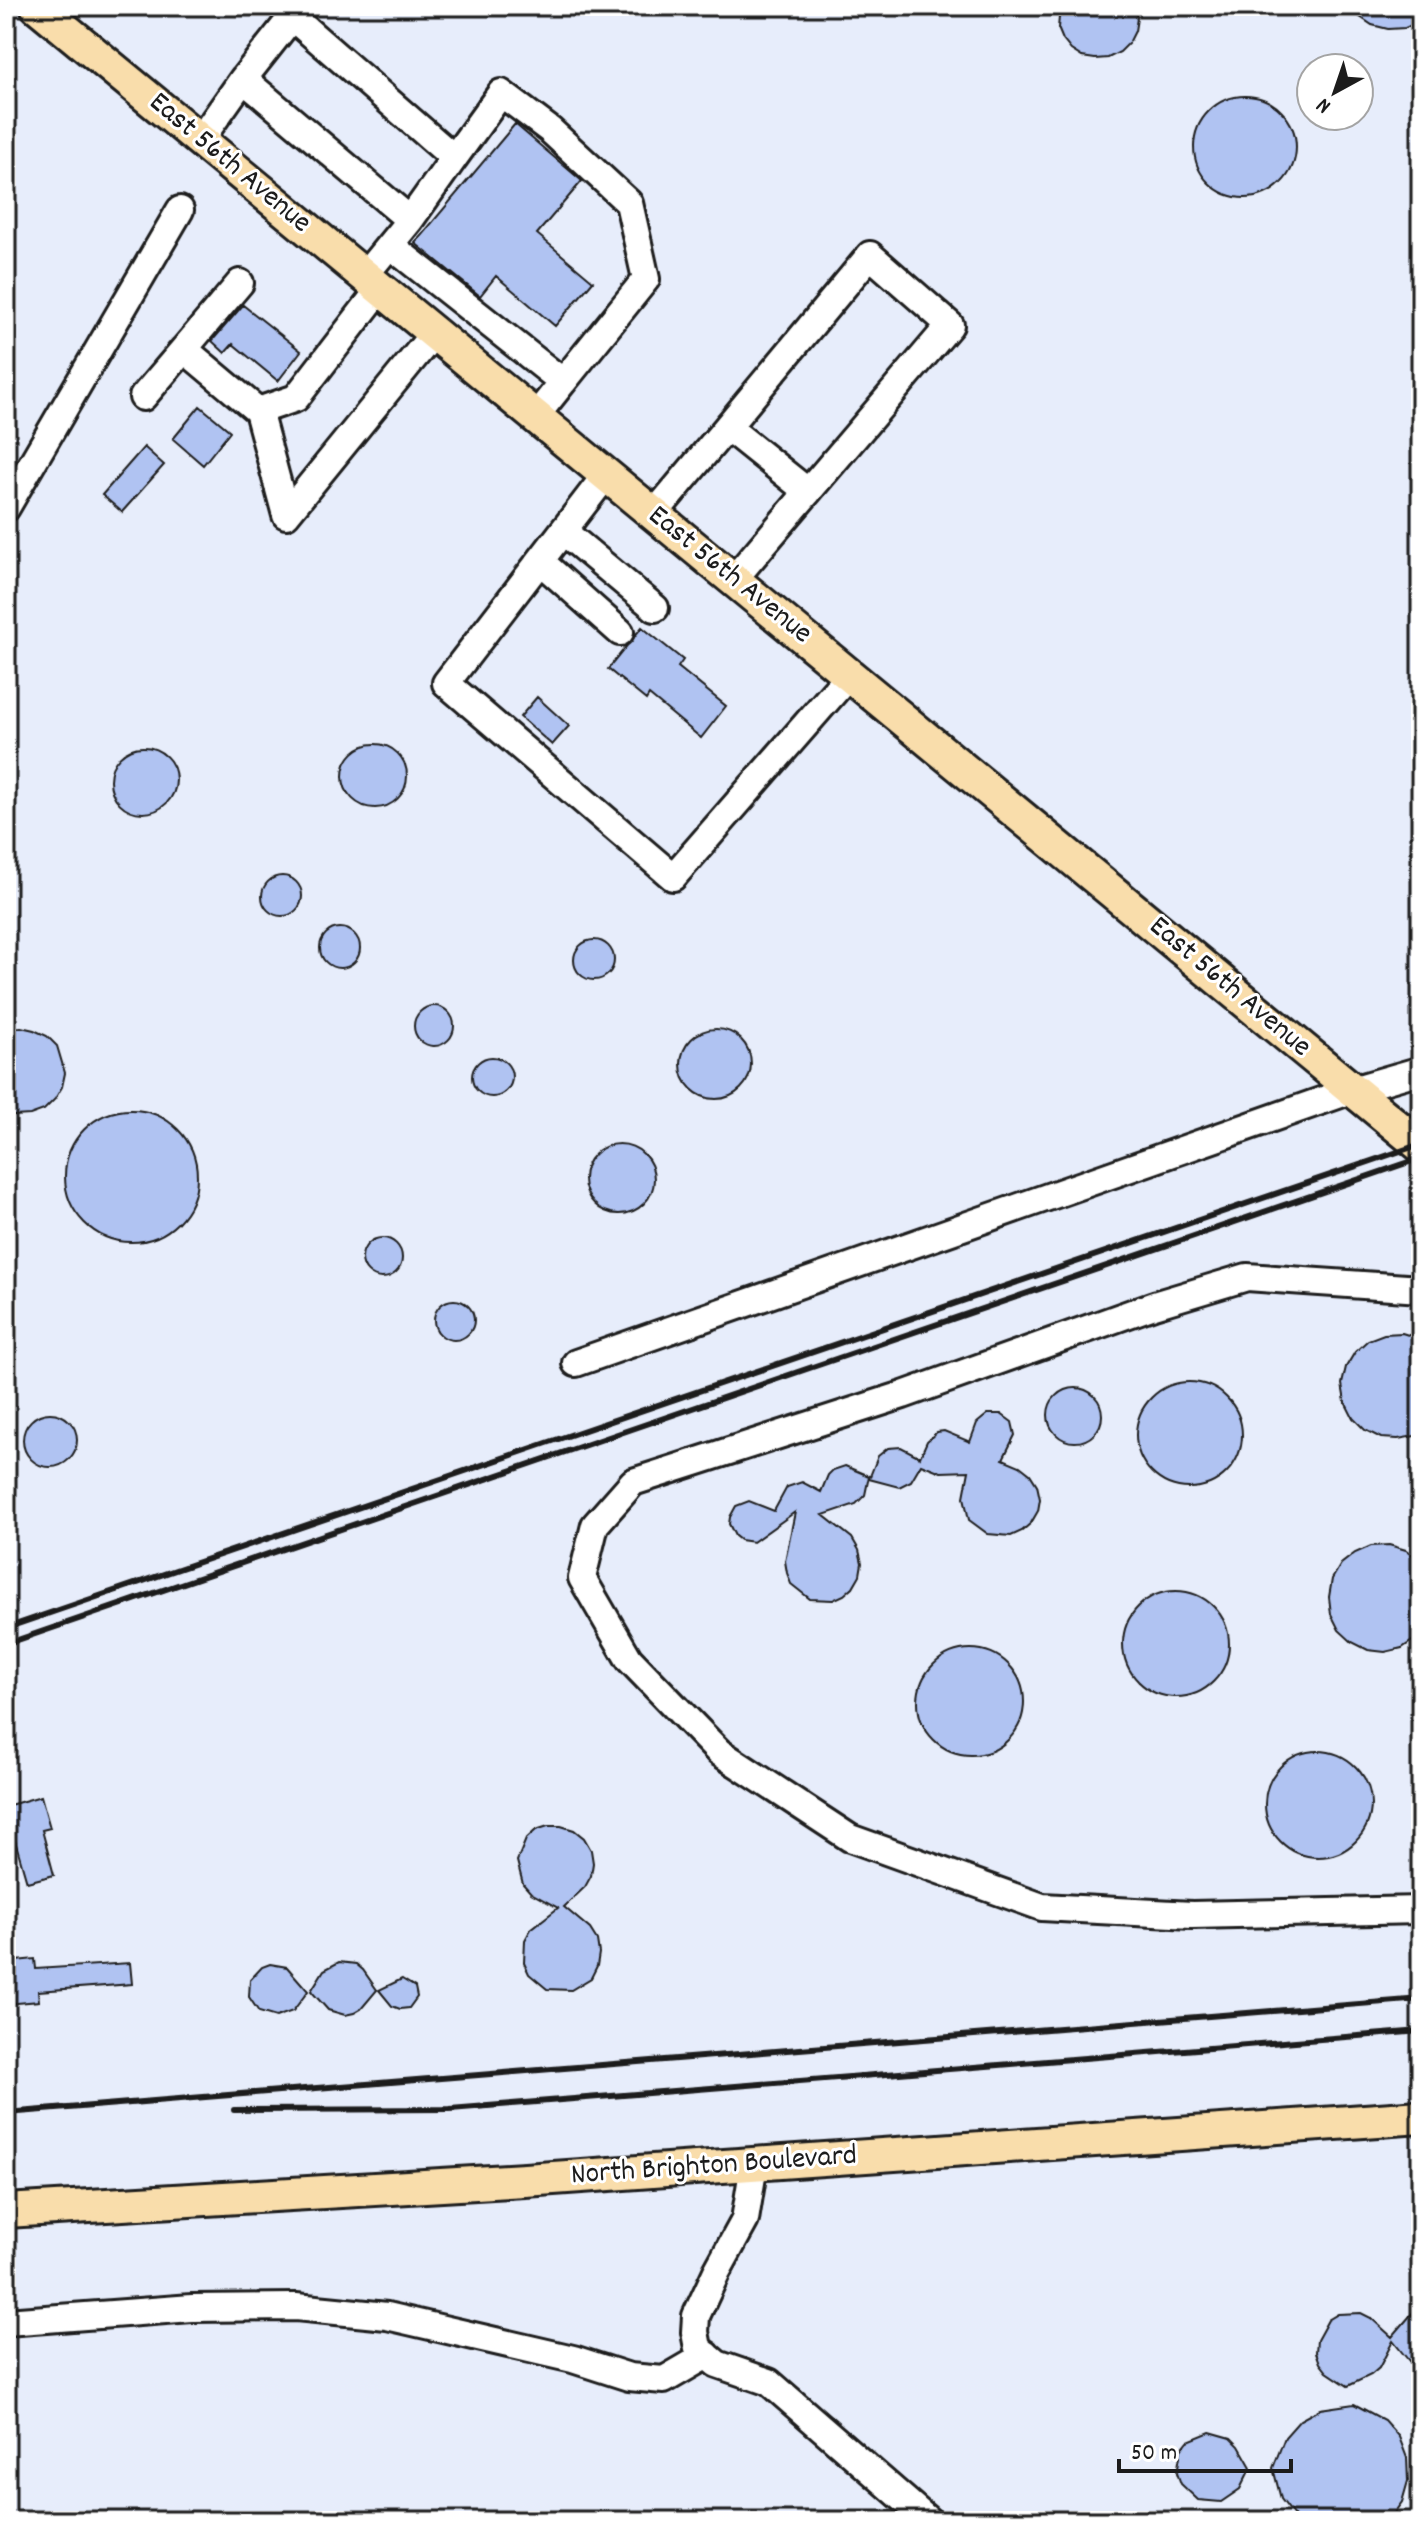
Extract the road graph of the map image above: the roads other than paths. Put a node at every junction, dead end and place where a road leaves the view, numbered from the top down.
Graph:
1 (37, 6) edge
2 (243, 79) junction
3 (200, 140) junction
4 (454, 158) junction
5 (180, 210) dead end
6 (410, 220) junction
7 (390, 245) junction
8 (372, 282) junction
9 (240, 283) dead end
10 (434, 333) junction
11 (184, 349) junction
12 (563, 382) junction
13 (143, 397) dead end
14 (258, 411) junction
15 (535, 417) junction
16 (727, 427) junction
17 (606, 475) junction
18 (808, 492) junction
19 (6, 508) edge
20 (654, 514) junction
21 (563, 531) junction
22 (540, 561) junction
23 (733, 580) junction
24 (655, 608) dead end
25 (620, 632) dead end
26 (849, 675) junction
27 (1421, 1070) edge
28 (1352, 1090) junction
29 (1421, 1146) edge
30 (1421, 1289) edge
31 (576, 1363) dead end
32 (1421, 1910) edge
33 (1421, 2117) edge
34 (754, 2164) junction
35 (6, 2211) edge
36 (6, 2322) edge
37 (707, 2355) junction
38 (929, 2521) edge

1 - 3 main road, East 56th Avenue
2 - 3 street
2 - 4 street
2 - 6 street
3 - 8 main road, East 56th Avenue
4 - 6 street
4 - 12 street
5 - 19 street
6 - 7 street
7 - 8 street
7 - 12 street
8 - 10 main road, East 56th Avenue
8 - 14 street
9 - 11 street
10 - 14 street
10 - 15 main road, East 56th Avenue
11 - 13 street
11 - 14 street
12 - 15 street
15 - 17 main road, East 56th Avenue
16 - 18 street
16 - 18 street
16 - 20 street
17 - 20 main road, East 56th Avenue
17 - 21 street
18 - 23 street
20 - 23 main road, East 56th Avenue
21 - 22 street
21 - 24 street
22 - 25 street
22 - 26 street
23 - 26 main road, East 56th Avenue
26 - 28 main road, East 56th Avenue
27 - 28 street
28 - 29 main road, East 56th Avenue
28 - 31 street
30 - 32 street
33 - 34 main road, North Brighton Boulevard
34 - 35 main road, North Brighton Boulevard
34 - 37 street
36 - 37 street
37 - 38 street

